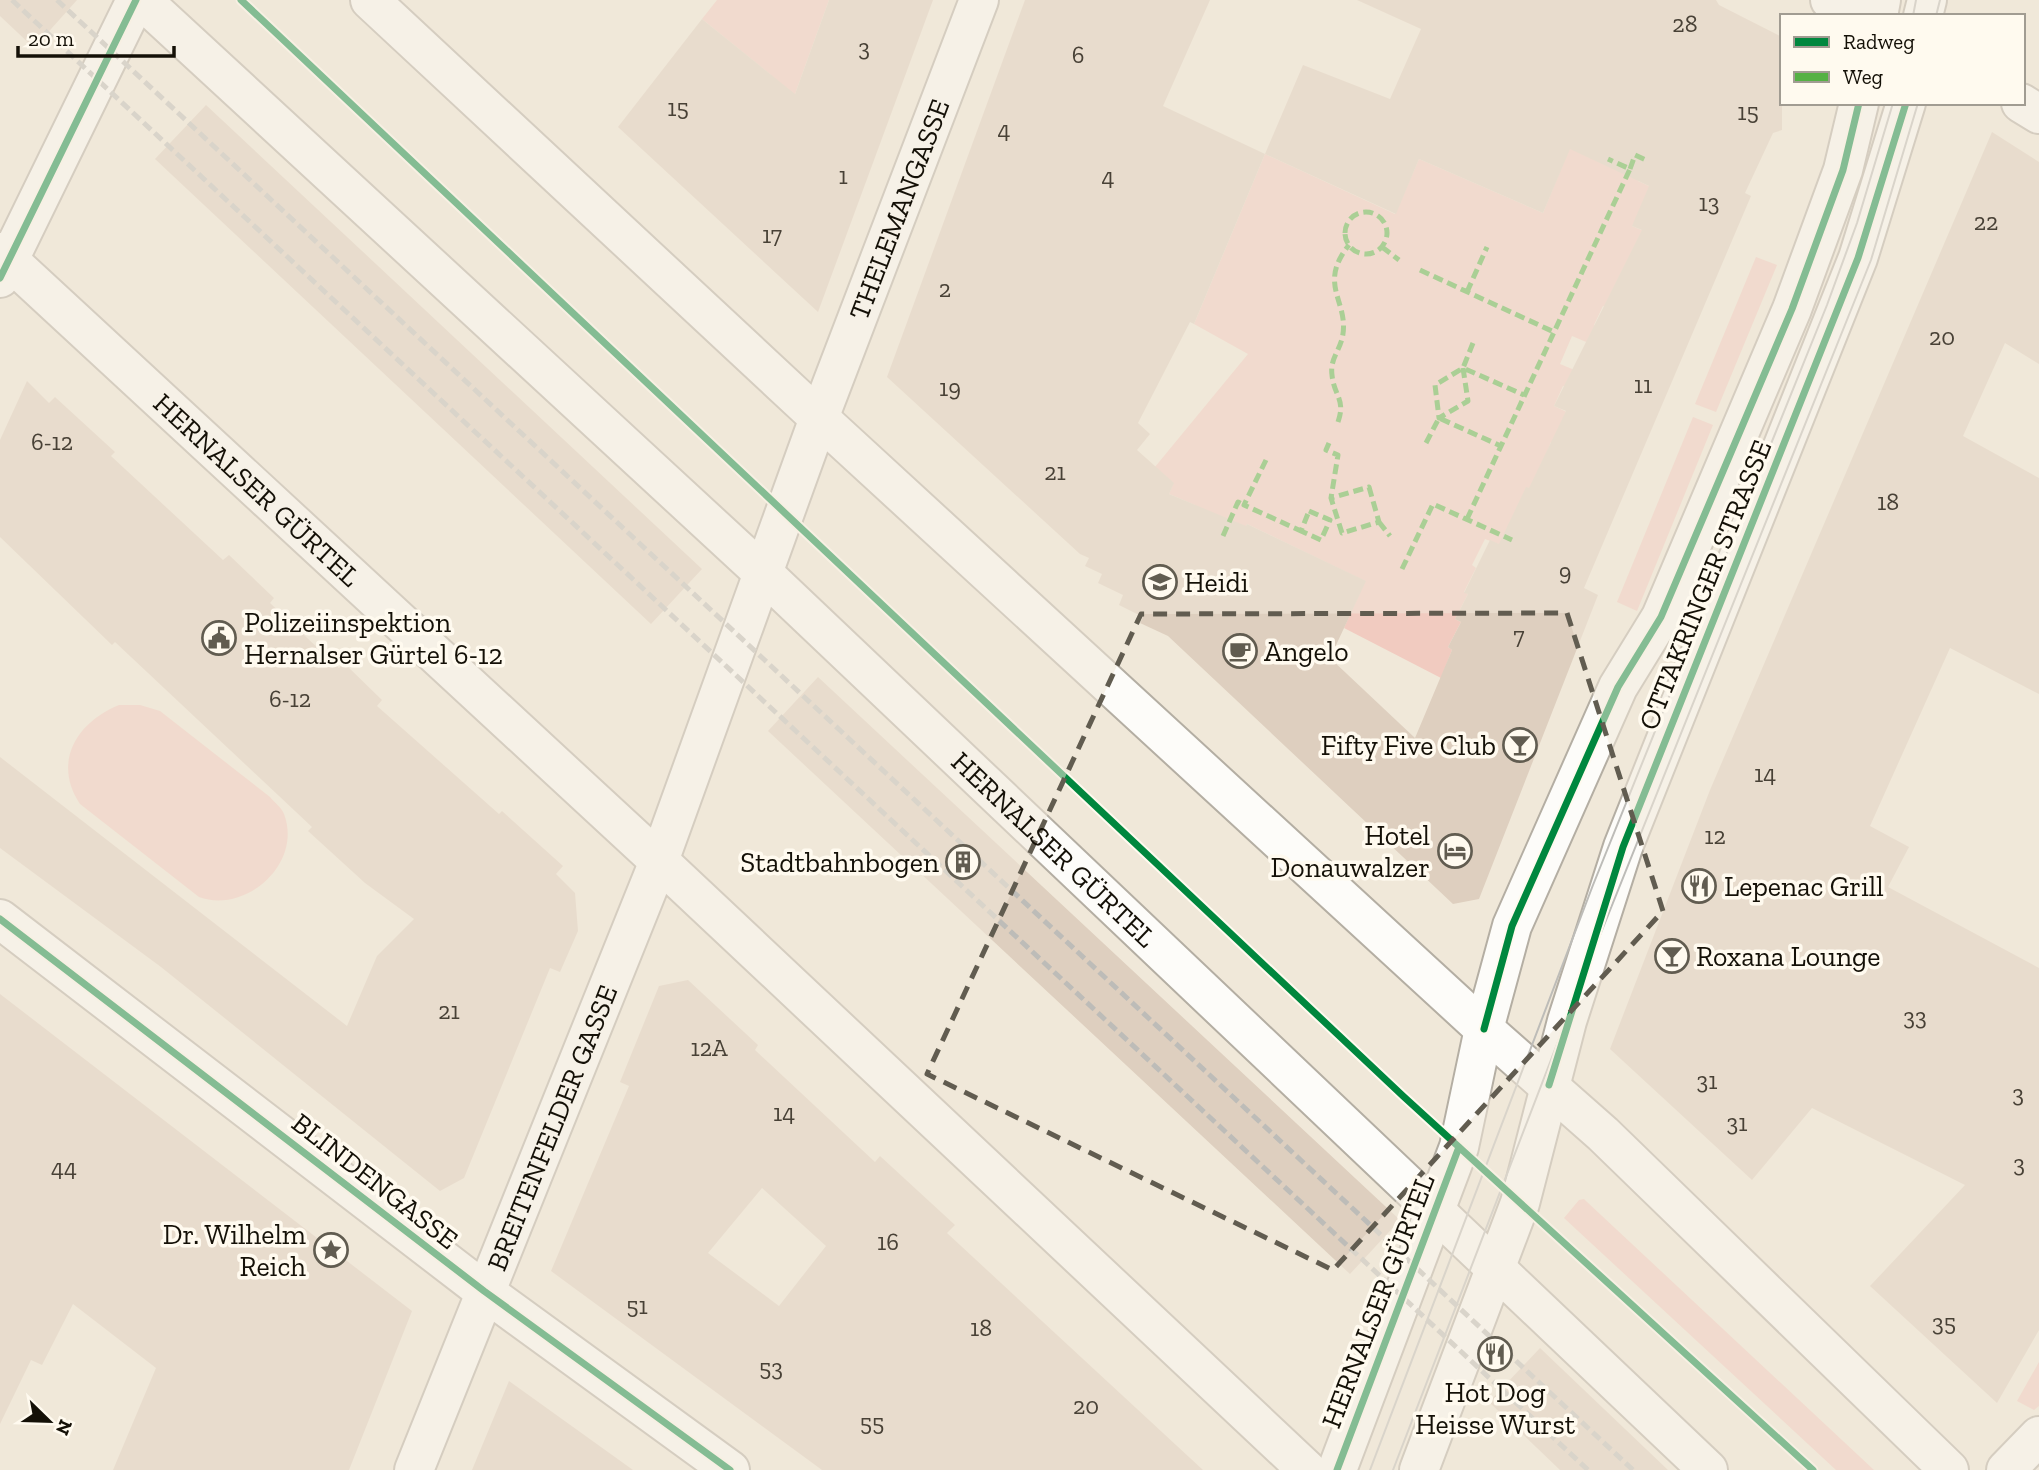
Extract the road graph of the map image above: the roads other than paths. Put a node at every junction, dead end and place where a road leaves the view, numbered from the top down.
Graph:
1 (136, 0) edge
2 (142, 0) edge
3 (370, 0) edge
4 (979, 0) edge
5 (1830, 0) edge
6 (1860, 14) edge
7 (1859, 105) edge
8 (1905, 105) edge
9 (3, 263) edge
10 (818, 418) junction
11 (763, 573) junction
12 (659, 861) junction
13 (0, 919) edge
14 (1484, 1029) junction
15 (1549, 1085) junction
16 (1434, 1212) junction
17 (1494, 1269) junction
18 (484, 1291) junction
19 (2039, 1436) edge
20 (414, 1470) edge
21 (730, 1470) edge
22 (1307, 1470) edge
23 (1337, 1470) edge
24 (1419, 1470) edge
25 (1708, 1470) edge
26 (1949, 1470) edge
27 (2006, 1470) edge

1 - 9 main road, HERNALSER GÜRTEL
2 - 11 main road, HERNALSER GÜRTEL
3 - 10 main road
4 - 10 main road, THELEMANGASSE
5 - 6 main road
7 - 14 main road, OTTAKRINGER STRASSE
8 - 15 main road, OTTAKRINGER STRASSE
9 - 12 main road, HERNALSER GÜRTEL
10 - 11 main road
10 - 14 main road
11 - 12 main road
11 - 16 main road, HERNALSER GÜRTEL
12 - 18 main road, BREITENFELDER GASSE
12 - 22 main road, HERNALSER GÜRTEL
13 - 18 main road, BLINDENGASSE
14 - 15 main road
14 - 16 main road, HERNALSER GÜRTEL
15 - 17 main road
15 - 26 main road
16 - 17 main road, HERNALSER GÜRTEL
16 - 23 main road, HERNALSER GÜRTEL
17 - 24 main road
17 - 25 main road, HERNALSER GÜRTEL
18 - 20 main road, BREITENFELDER GASSE
18 - 21 main road, BLINDENGASSE
19 - 27 main road

